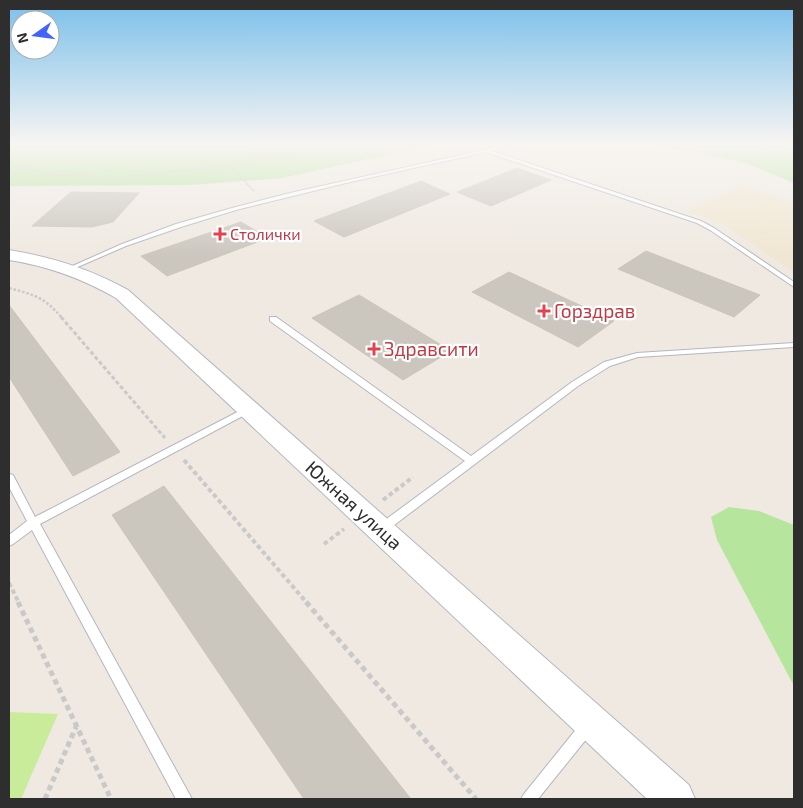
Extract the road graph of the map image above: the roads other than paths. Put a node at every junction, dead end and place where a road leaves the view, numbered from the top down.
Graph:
1 (347, 182) edge
2 (579, 182) edge
3 (9, 255) edge
4 (71, 268) junction
5 (794, 284) edge
6 (273, 319) dead end
7 (794, 345) edge
8 (250, 409) junction
9 (471, 461) junction
10 (9, 478) edge
11 (33, 523) junction
12 (381, 529) junction
13 (9, 541) edge
14 (590, 723) junction
15 (184, 799) edge
16 (529, 799) edge
17 (675, 799) edge

1 - 4 lane
2 - 5 lane
3 - 4 street, Южная улица
4 - 8 street, Южная улица
6 - 9 lane
7 - 9 lane
8 - 11 lane
8 - 12 street, Южная улица
9 - 12 lane
10 - 11 lane
11 - 13 lane
11 - 15 lane
12 - 14 street, Южная улица
14 - 16 lane
14 - 17 street, Южная улица

